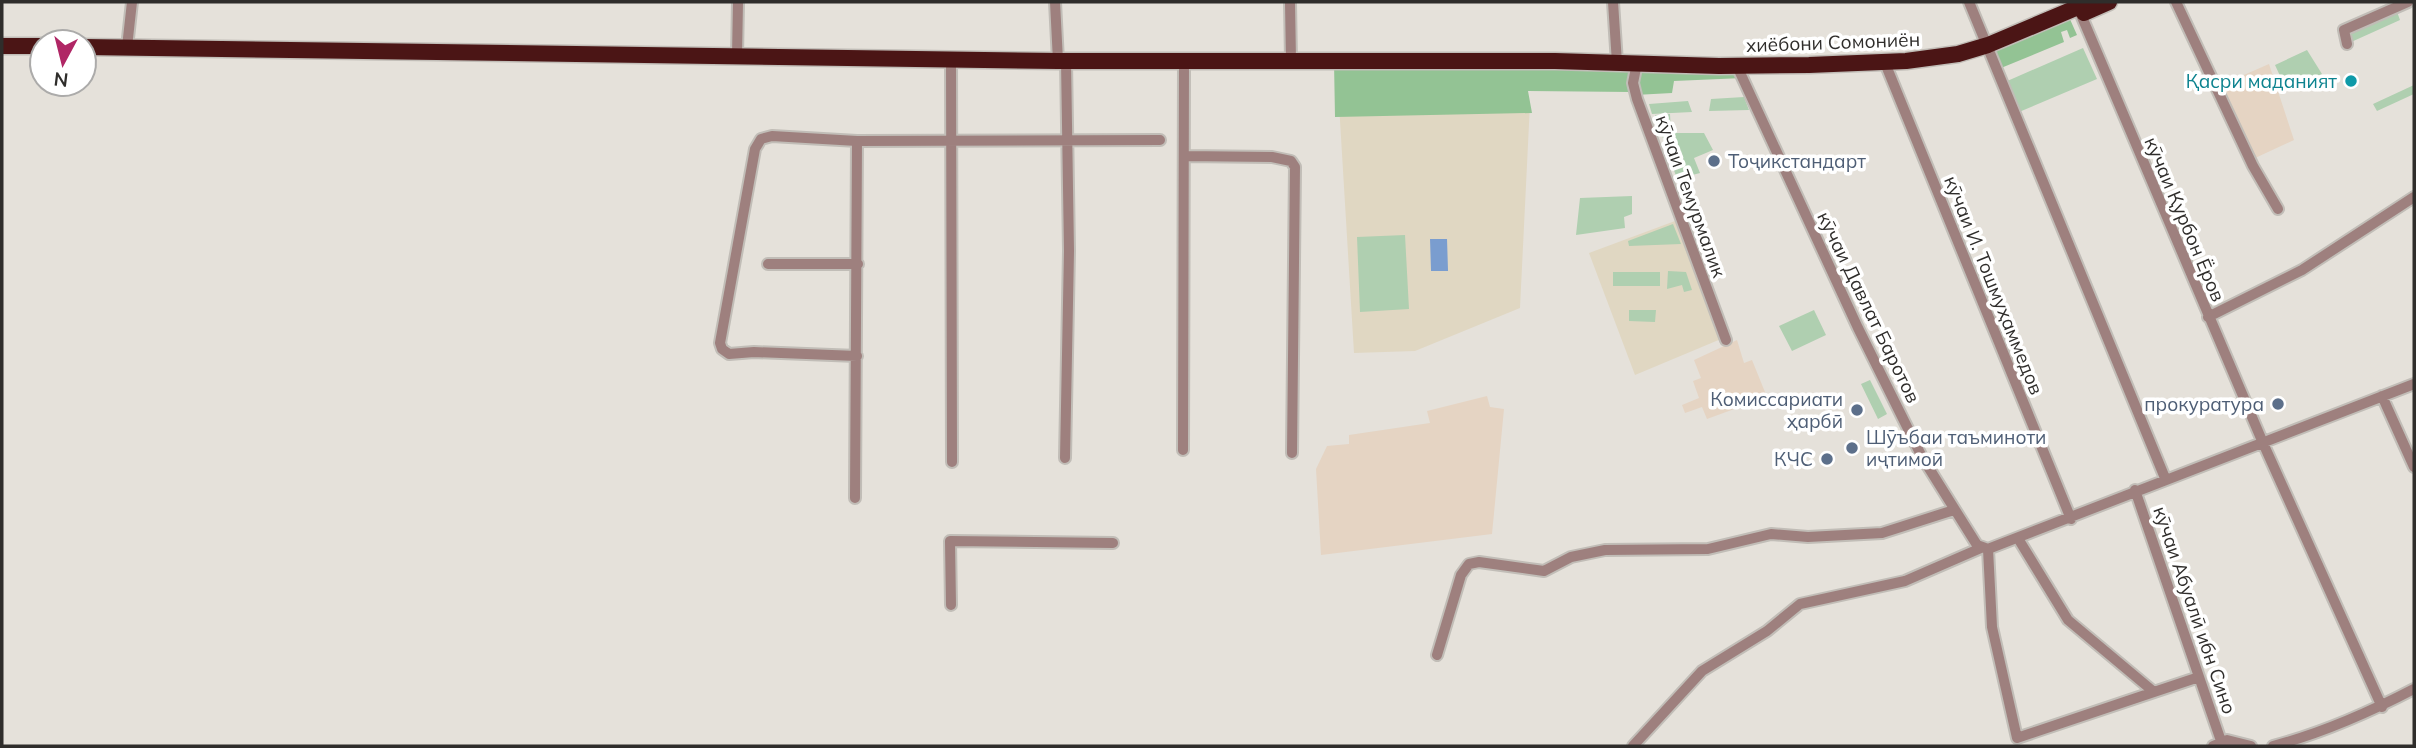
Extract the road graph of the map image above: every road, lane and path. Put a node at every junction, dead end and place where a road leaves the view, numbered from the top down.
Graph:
1 (132, 2) edge
2 (738, 2) edge
3 (1055, 2) edge
4 (1290, 2) edge
5 (1613, 2) edge
6 (1969, 2) edge
7 (2109, 2) edge
8 (2176, 2) edge
9 (2376, 2) edge
10 (2410, 2) edge
11 (2414, 7) edge
12 (2083, 8) edge
13 (2382, 8) edge
14 (2347, 44) dead end
15 (2, 46) edge
16 (28, 46) edge
17 (98, 47) edge
18 (127, 47) junction
19 (1990, 48) junction
20 (737, 55) junction
21 (951, 59) junction
22 (1062, 61) junction
23 (1184, 61) junction
24 (1291, 61) junction
25 (1617, 63) junction
26 (1637, 63) junction
27 (1737, 66) junction
28 (1886, 66) junction
29 (950, 139) junction
30 (1067, 140) junction
31 (1160, 140) dead end
32 (857, 141) junction
33 (1184, 156) junction
34 (2414, 197) edge
35 (2278, 209) dead end
36 (768, 264) dead end
37 (858, 264) junction
38 (2208, 317) junction
39 (1726, 340) dead end
40 (857, 356) junction
41 (2414, 384) edge
42 (2382, 396) junction
43 (2263, 443) junction
44 (1183, 450) dead end
45 (1292, 453) dead end
46 (1065, 458) dead end
47 (952, 462) dead end
48 (2414, 467) edge
49 (2165, 478) junction
50 (2135, 490) junction
51 (855, 498) dead end
52 (1954, 510) junction
53 (2071, 519) junction
54 (2019, 540) junction
55 (1113, 543) dead end
56 (1984, 549) junction
57 (951, 606) dead end
58 (1437, 655) dead end
59 (2199, 677) junction
60 (2414, 688) edge
61 (2154, 692) junction
62 (2382, 707) junction
63 (2217, 744) edge
64 (1633, 746) edge
65 (2251, 746) edge
66 (2273, 746) edge

1 - 18 street
2 - 20 street
3 - 22 street
4 - 24 street
5 - 25 street
6 - 19 street
7 - 12 highway, хиёбони Сомониён
8 - 35 street
9 - 13 street
10 - 11 street
10 - 13 street
12 - 19 highway, хиёбони Сомониён
12 - 38 street, кӯчаи Қурбон Ёров
13 - 14 street
15 - 16 highway
17 - 18 highway, хиёбони Сомониён
18 - 20 highway, хиёбони Сомониён
19 - 28 highway, хиёбони Сомониён
19 - 49 street
20 - 21 highway, хиёбони Сомониён
21 - 22 highway, хиёбони Сомониён
21 - 29 street
22 - 23 highway, хиёбони Сомониён
22 - 30 street
23 - 24 highway, хиёбони Сомониён
23 - 33 street
24 - 25 highway, хиёбони Сомониён
25 - 26 highway, хиёбони Сомониён
26 - 27 highway, хиёбони Сомониён
26 - 39 street, кӯчаи Темурмалик
27 - 28 highway, хиёбони Сомониён
27 - 52 street, кӯчаи Давлат Баротов
28 - 53 street, кӯчаи И. Тошмуҳаммедов
29 - 30 street
29 - 32 street
29 - 47 street
30 - 31 street
30 - 46 street
32 - 37 street
32 - 40 street
33 - 44 street
33 - 45 street
34 - 38 street
36 - 37 street
37 - 40 street
38 - 43 street, кӯчаи Қурбон Ёров
40 - 51 street
41 - 42 street
42 - 43 street
42 - 48 street
43 - 49 street
43 - 62 street, кӯчаи Қурбон Ёров
49 - 50 street
50 - 53 street
50 - 59 street, кӯчаи Абуалӣ ибн Сино
52 - 56 street, кӯчаи Давлат Баротов
52 - 58 street
53 - 54 street
54 - 56 street
54 - 61 street
55 - 57 street
56 - 61 street
56 - 64 street
59 - 61 street
59 - 63 street, кӯчаи Абуалӣ ибн Сино
60 - 62 street
62 - 66 street
63 - 65 street

